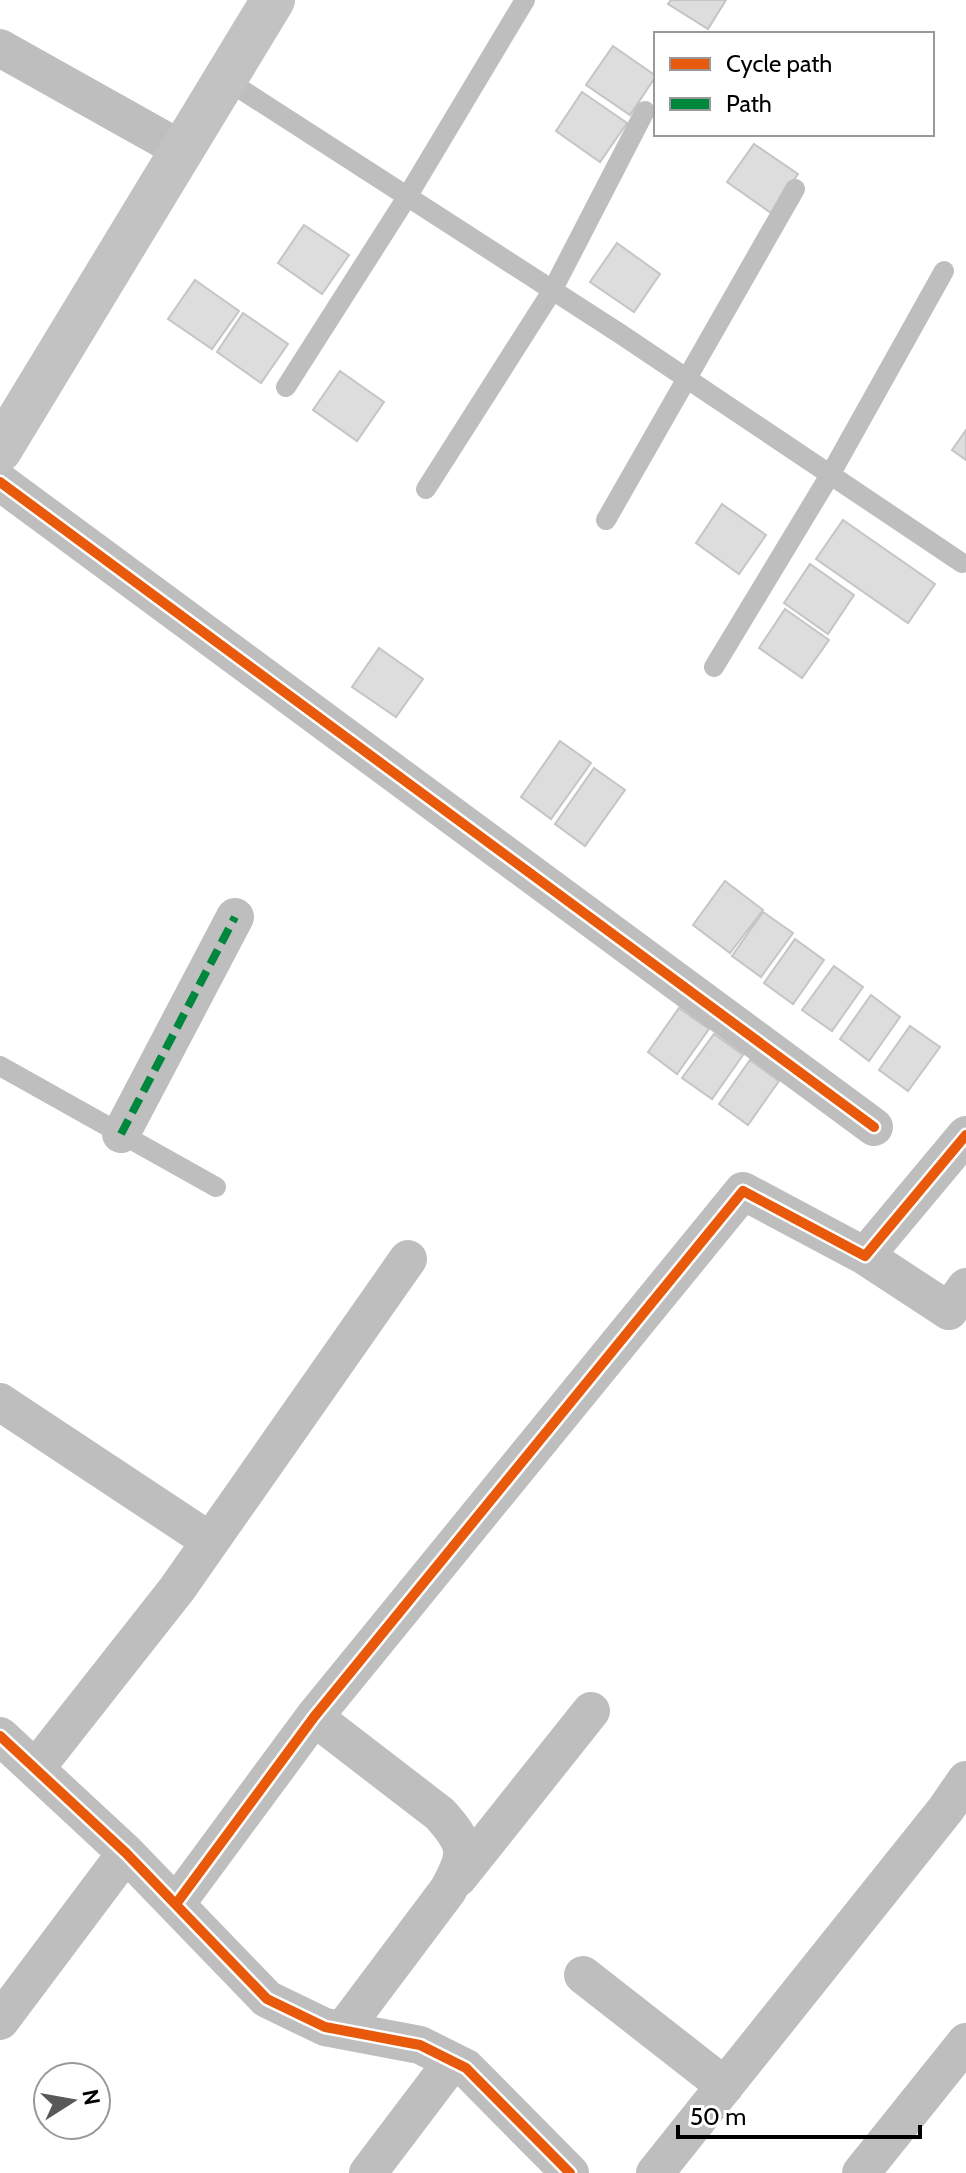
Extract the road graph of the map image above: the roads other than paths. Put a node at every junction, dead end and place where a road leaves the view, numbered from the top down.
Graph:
1 (273, 0) edge
2 (525, 0) edge
3 (0, 48) edge
4 (225, 79) junction
5 (645, 111) dead end
6 (182, 150) junction
7 (795, 189) dead end
8 (407, 197) junction
9 (944, 271) dead end
10 (552, 291) junction
11 (687, 379) junction
12 (286, 387) dead end
13 (0, 450) edge
14 (830, 475) junction
15 (0, 482) edge
16 (426, 489) dead end
17 (606, 520) dead end
18 (962, 563) dead end
19 (714, 667) dead end
20 (235, 917) dead end
21 (0, 1066) edge
22 (874, 1127) dead end
23 (121, 1134) junction
24 (966, 1135) edge
25 (216, 1187) dead end
26 (865, 1256) junction
27 (408, 1259) dead end
28 (966, 1287) edge
29 (0, 1402) edge
30 (210, 1541) junction
31 (591, 1711) dead end
32 (314, 1717) junction
33 (0, 1736) edge
34 (36, 1768) junction
35 (966, 1780) edge
36 (126, 1853) junction
37 (448, 1890) junction
38 (176, 1904) junction
39 (583, 1975) dead end
40 (0, 2021) edge
41 (343, 2030) junction
42 (966, 2042) edge
43 (452, 2062) junction
44 (725, 2086) junction
45 (368, 2173) edge
46 (570, 2173) edge
47 (655, 2173) edge
48 (861, 2173) edge

1 - 4 street
2 - 8 lane
3 - 6 street
4 - 6 street
4 - 8 lane
5 - 10 lane
6 - 13 street
7 - 11 lane
8 - 10 lane
8 - 12 lane
9 - 14 lane
10 - 11 lane
10 - 16 lane
11 - 14 lane
11 - 17 lane
14 - 18 lane
14 - 19 lane
15 - 22 street
20 - 23 street
21 - 23 lane
23 - 25 lane
24 - 26 street
26 - 28 street
26 - 32 street
27 - 30 street
29 - 30 street
30 - 34 street
31 - 37 street
32 - 37 street
32 - 38 street
33 - 34 street
34 - 36 street
35 - 44 street
36 - 38 street
36 - 40 street
37 - 41 street
38 - 41 street
39 - 44 street
41 - 43 street
42 - 48 street
43 - 45 street
43 - 46 street
44 - 47 street

